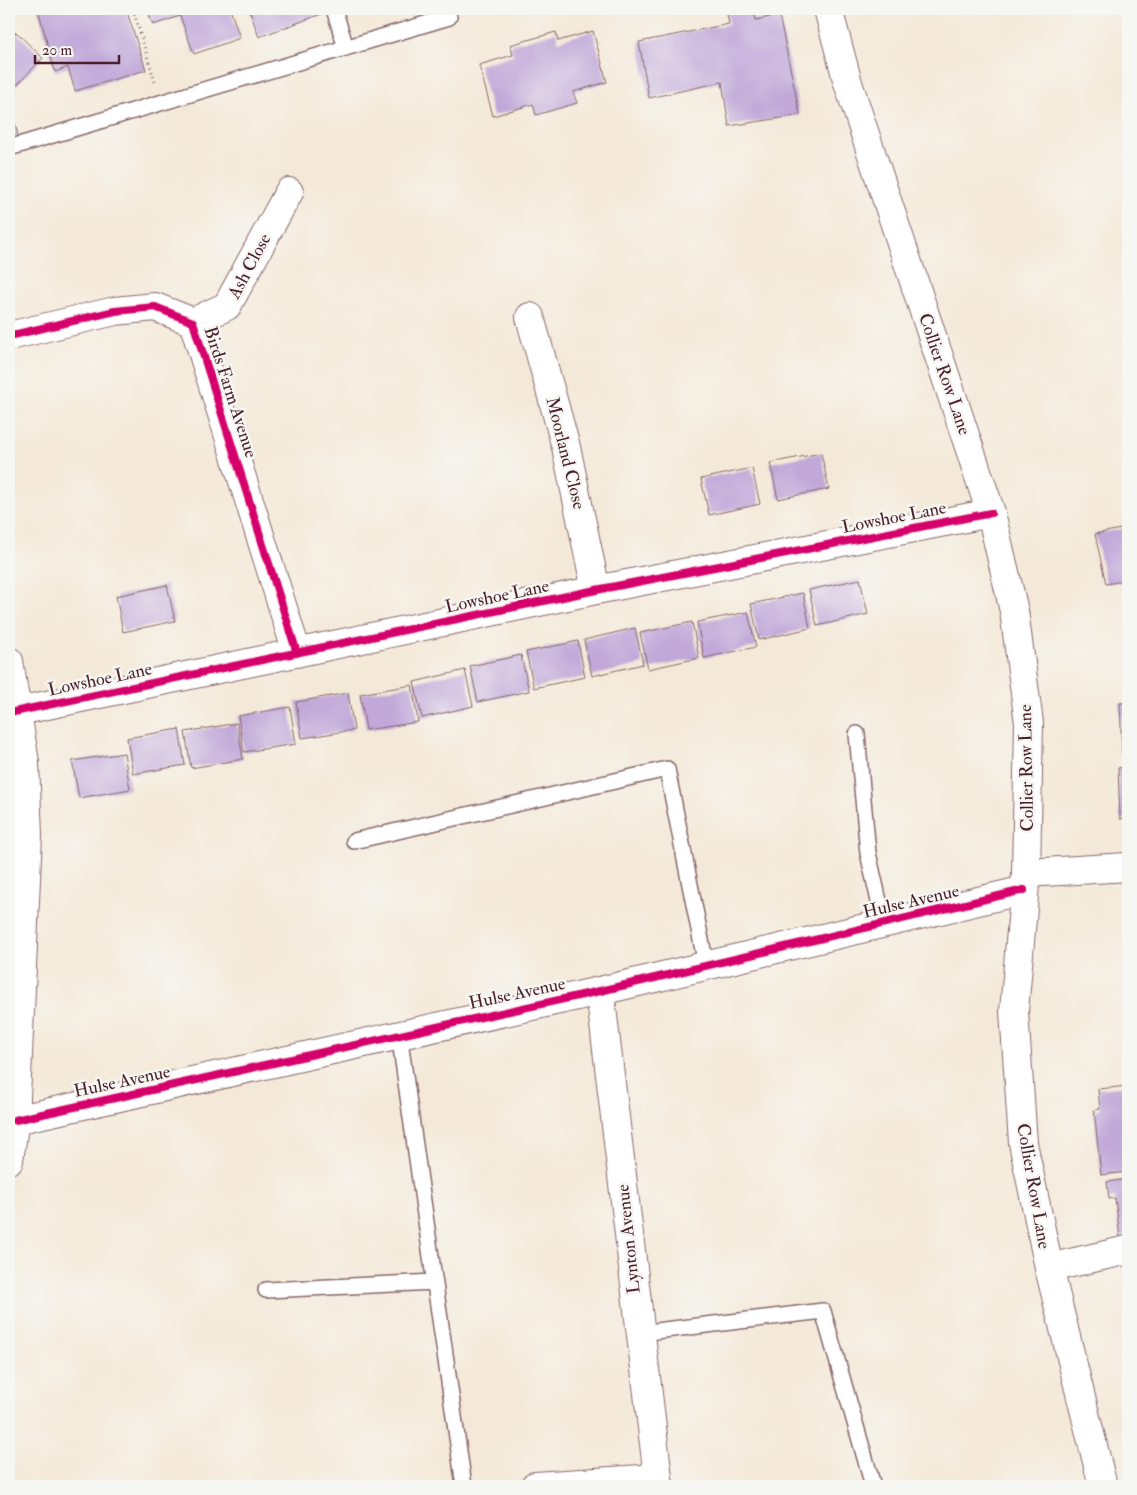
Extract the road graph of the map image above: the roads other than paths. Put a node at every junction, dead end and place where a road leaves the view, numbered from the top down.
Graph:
1 (334, 9) edge
2 (828, 9) edge
3 (449, 18) dead end
4 (346, 48) junction
5 (9, 148) edge
6 (289, 192) dead end
7 (530, 317) dead end
8 (193, 322) junction
9 (9, 336) edge
10 (992, 513) junction
11 (596, 590) junction
12 (297, 653) junction
13 (9, 661) edge
14 (13, 712) edge
15 (857, 734) dead end
16 (354, 840) dead end
17 (1128, 867) edge
18 (1025, 881) junction
19 (884, 923) junction
20 (706, 965) junction
21 (600, 990) junction
22 (399, 1034) junction
23 (15, 1120) junction
24 (9, 1160) edge
25 (1128, 1250) edge
26 (1049, 1268) junction
27 (435, 1282) junction
28 (266, 1290) dead end
29 (639, 1333) junction
30 (658, 1482) edge
31 (464, 1486) edge
32 (535, 1486) edge
33 (873, 1486) edge
34 (1103, 1486) edge

1 - 4 lane
2 - 10 street, Collier Row Lane
3 - 4 lane
4 - 5 lane
6 - 8 street, Ash Close
7 - 11 street, Moorland Close
8 - 9 street, Birds Farm Avenue
8 - 12 street, Birds Farm Avenue
10 - 11 street, Lowshoe Lane
10 - 18 street, Collier Row Lane
11 - 12 street, Lowshoe Lane
12 - 14 street, Lowshoe Lane
13 - 14 street
14 - 23 street
15 - 19 lane
16 - 20 lane
17 - 18 street, Hulse Avenue
18 - 19 street, Hulse Avenue
18 - 26 street, Collier Row Lane
19 - 20 street, Hulse Avenue
20 - 21 street, Hulse Avenue
21 - 22 street, Hulse Avenue
21 - 29 street, Lynton Avenue
22 - 23 street, Hulse Avenue
22 - 27 lane
23 - 24 street
25 - 26 street
26 - 34 street, Collier Row Lane
27 - 28 lane
27 - 31 lane
29 - 30 street, Lynton Avenue
29 - 33 lane
30 - 32 street

